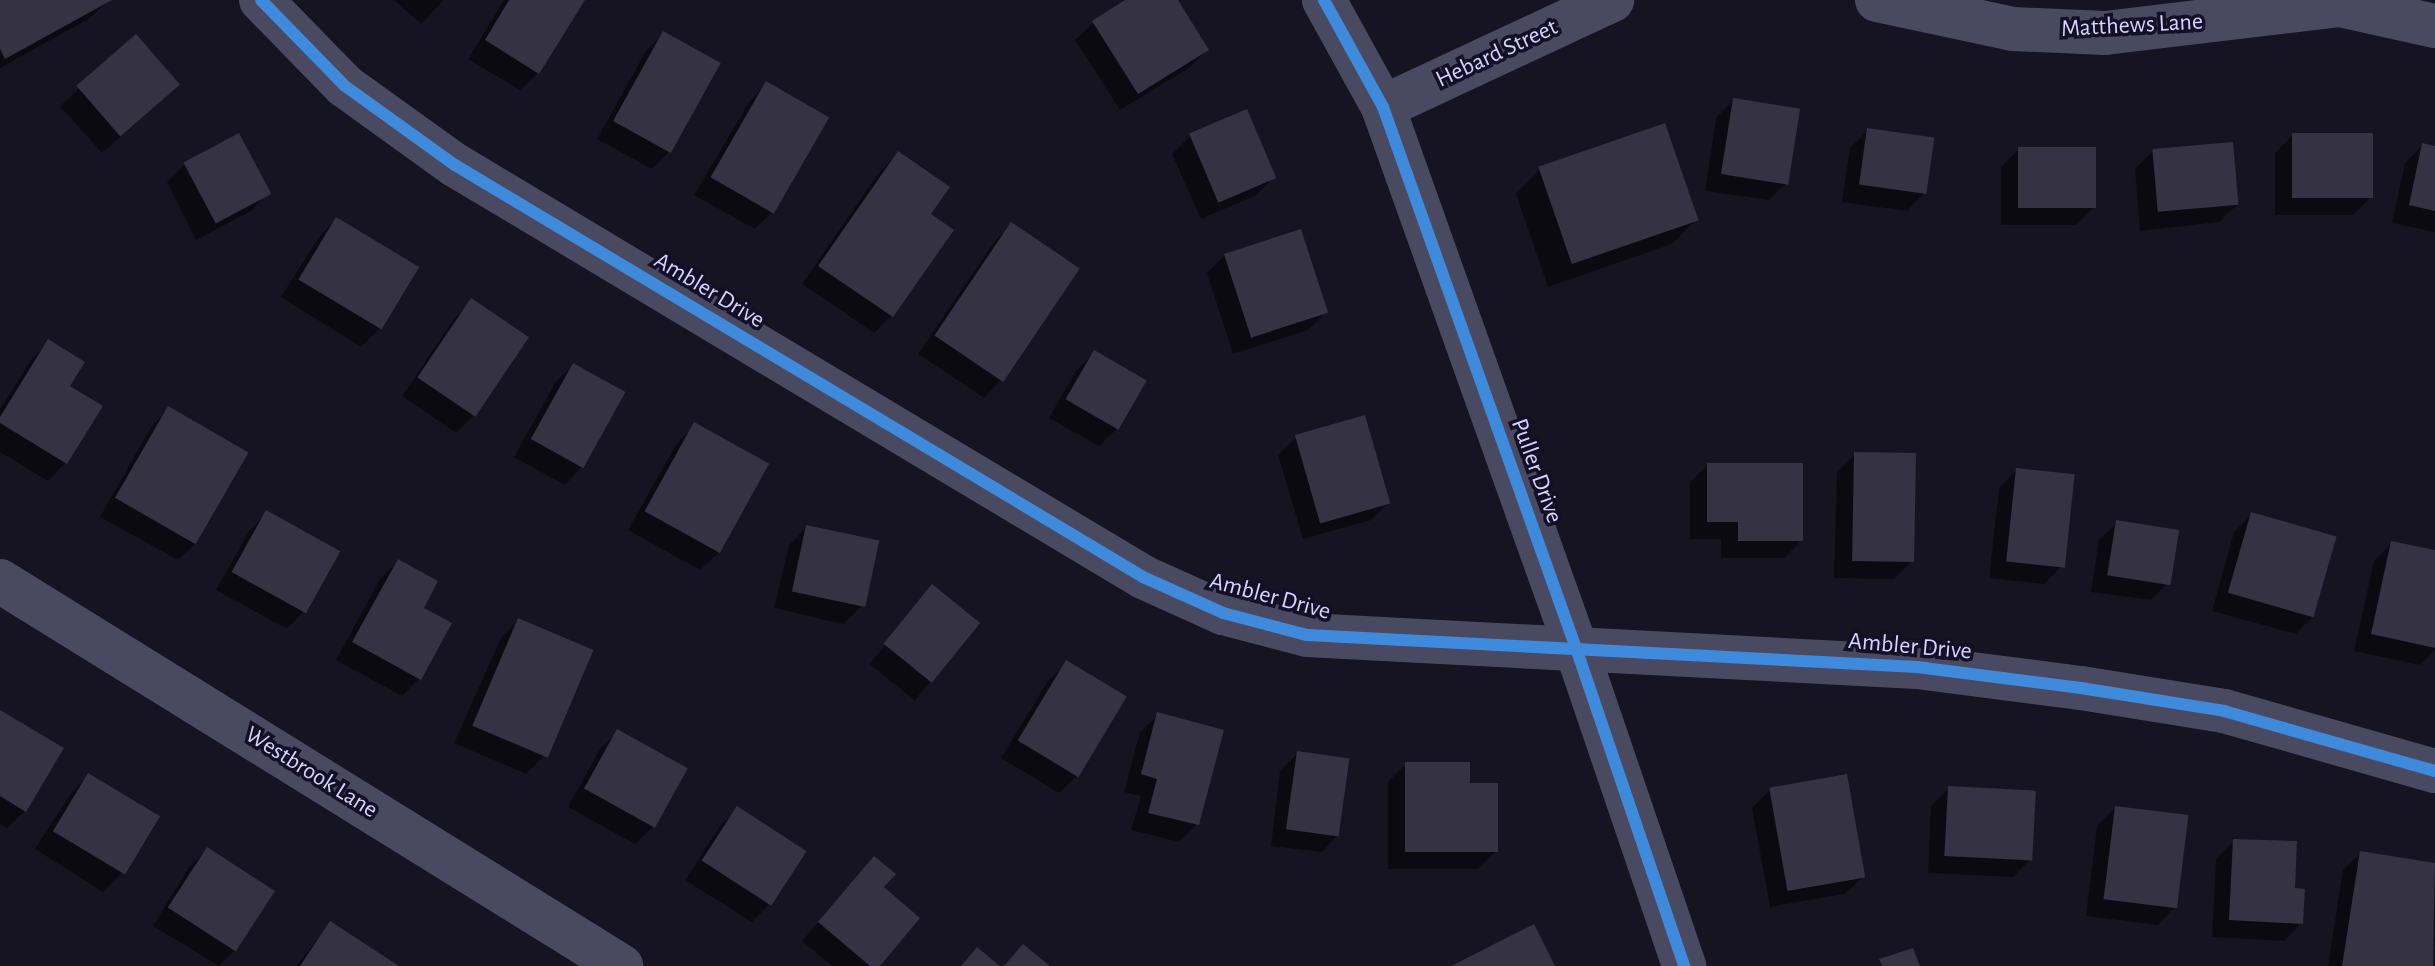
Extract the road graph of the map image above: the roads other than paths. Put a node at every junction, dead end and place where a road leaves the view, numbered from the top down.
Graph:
1 (261, 0) edge
2 (1324, 0) edge
3 (1612, 0) edge
4 (1877, 0) edge
5 (2340, 3) edge
6 (2435, 26) edge
7 (1383, 107) junction
8 (0, 581) edge
9 (1577, 651) junction
10 (2435, 771) edge
11 (621, 966) edge
12 (1684, 966) edge

1 - 9 street, Ambler Drive
2 - 7 street, Puller Drive
3 - 7 street, Hebard Street
4 - 5 street, Matthews Lane
5 - 6 street, Matthews Lane
7 - 9 street, Puller Drive
8 - 11 street, Westbrook Lane
9 - 10 street, Ambler Drive
9 - 12 street, Puller Drive

